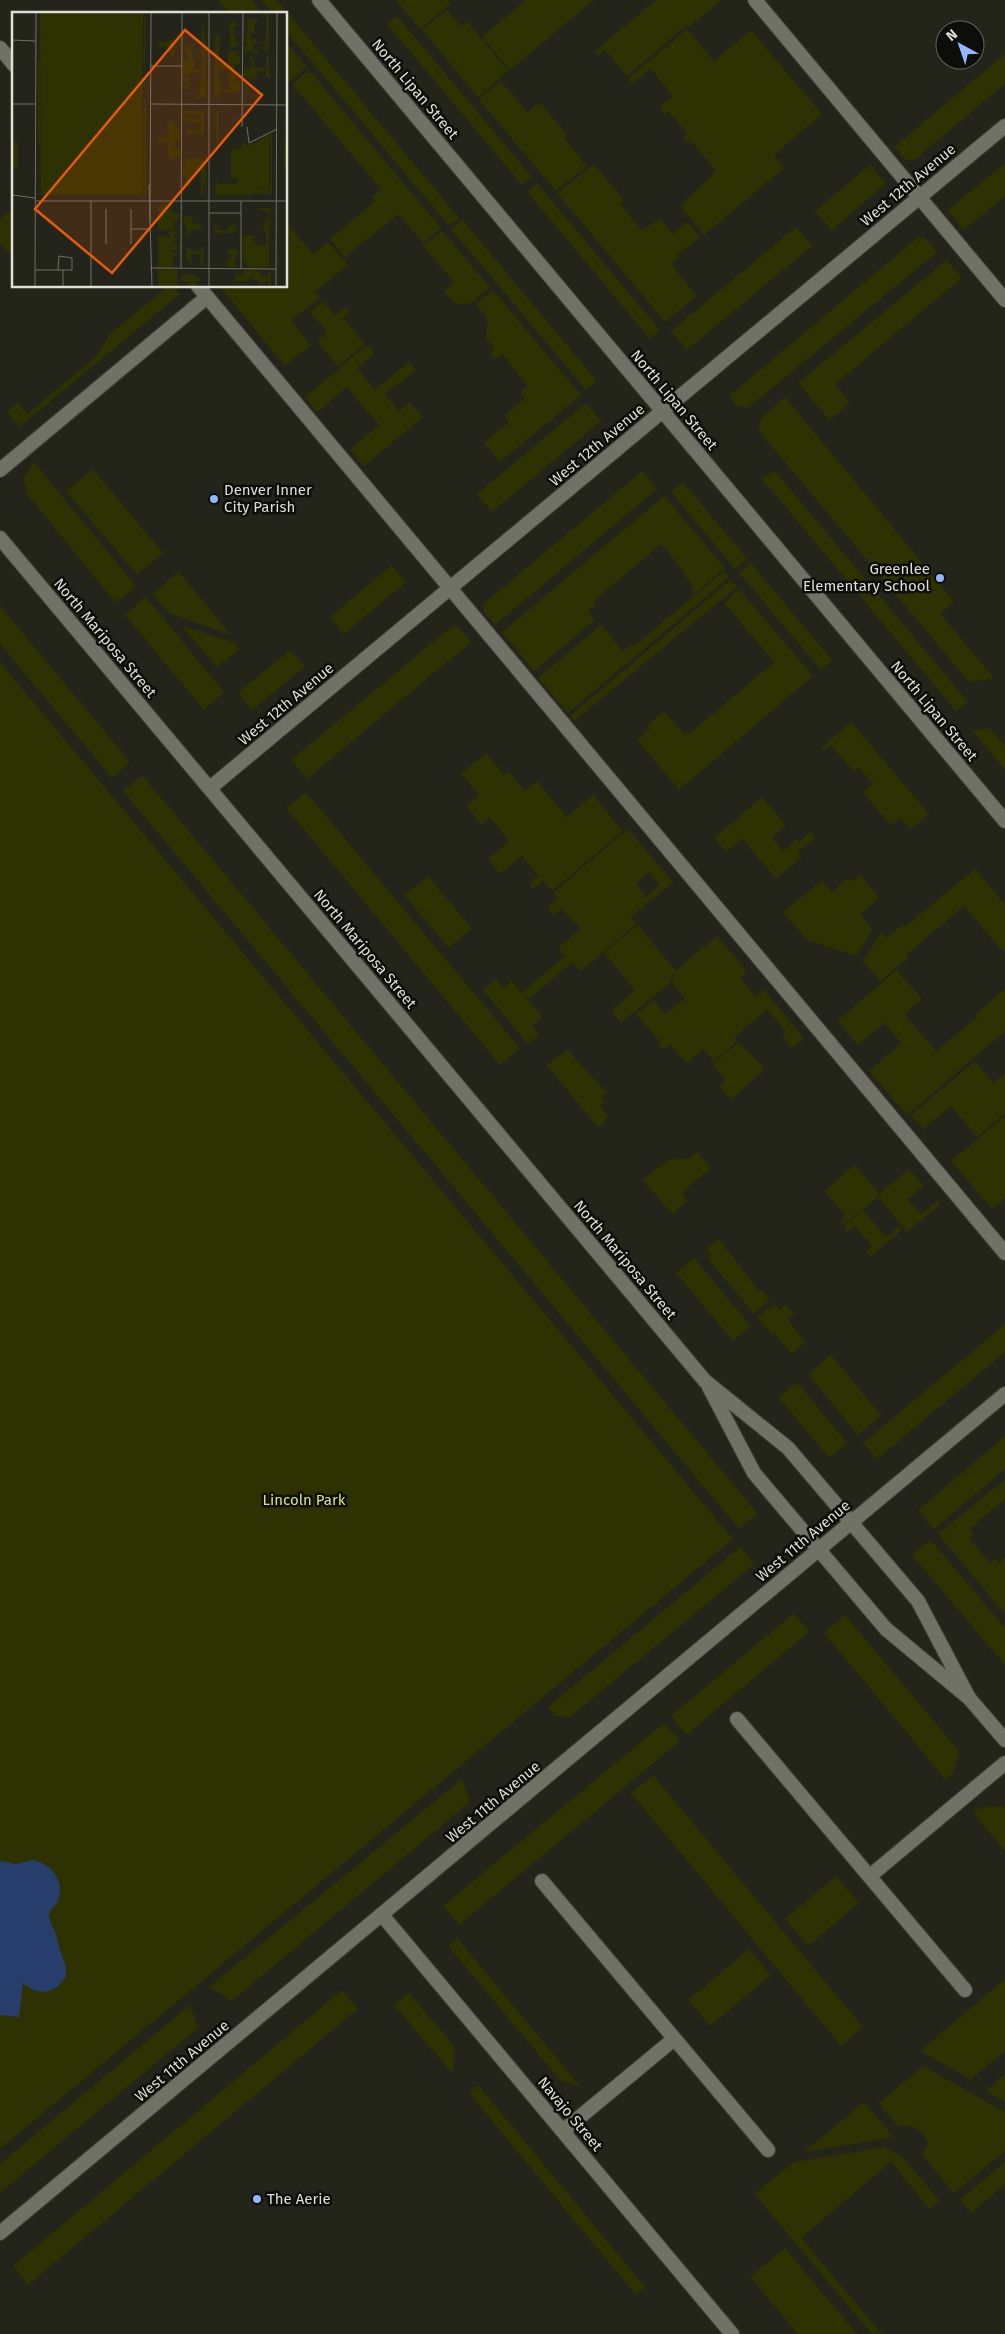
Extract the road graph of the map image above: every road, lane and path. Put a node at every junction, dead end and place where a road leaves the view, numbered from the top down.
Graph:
1 (319, 0) edge
2 (755, 0) edge
3 (0, 48) edge
4 (12, 63) edge
5 (1005, 126) edge
6 (920, 197) junction
7 (203, 292) edge
8 (1005, 300) edge
9 (662, 411) junction
10 (0, 470) edge
11 (0, 538) edge
12 (450, 588) junction
13 (210, 788) junction
14 (1005, 821) edge
15 (1005, 1253) edge
16 (705, 1381) junction
17 (1005, 1394) edge
18 (851, 1522) junction
19 (819, 1550) junction
20 (969, 1698) junction
21 (737, 1719) dead end
22 (1005, 1740) edge
23 (1005, 1764) edge
24 (870, 1876) junction
25 (542, 1881) dead end
26 (382, 1914) junction
27 (965, 1990) dead end
28 (674, 2039) junction
29 (563, 2131) junction
30 (768, 2150) dead end
31 (0, 2234) edge
32 (732, 2334) edge

1 - 9 street, North Lipan Street
2 - 6 street
3 - 4 street
5 - 6 street, West 12th Avenue
6 - 8 street
6 - 9 street, West 12th Avenue
7 - 10 street
7 - 12 street
9 - 12 street, West 12th Avenue
9 - 14 street, North Lipan Street
11 - 13 street, North Mariposa Street
12 - 13 street, West 12th Avenue
12 - 15 street
13 - 16 street, North Mariposa Street
16 - 18 street, North Mariposa Street
16 - 19 street, North Mariposa Street
17 - 18 street, West 11th Avenue
18 - 19 street, West 11th Avenue
18 - 20 street, North Mariposa Street
19 - 20 street, North Mariposa Street
19 - 26 street, West 11th Avenue
20 - 22 street, North Mariposa Street
21 - 24 street
23 - 24 street
24 - 27 street
25 - 28 street
26 - 29 street, Navajo Street
26 - 31 street, West 11th Avenue
28 - 29 street
28 - 30 street
29 - 32 street, Navajo Street

